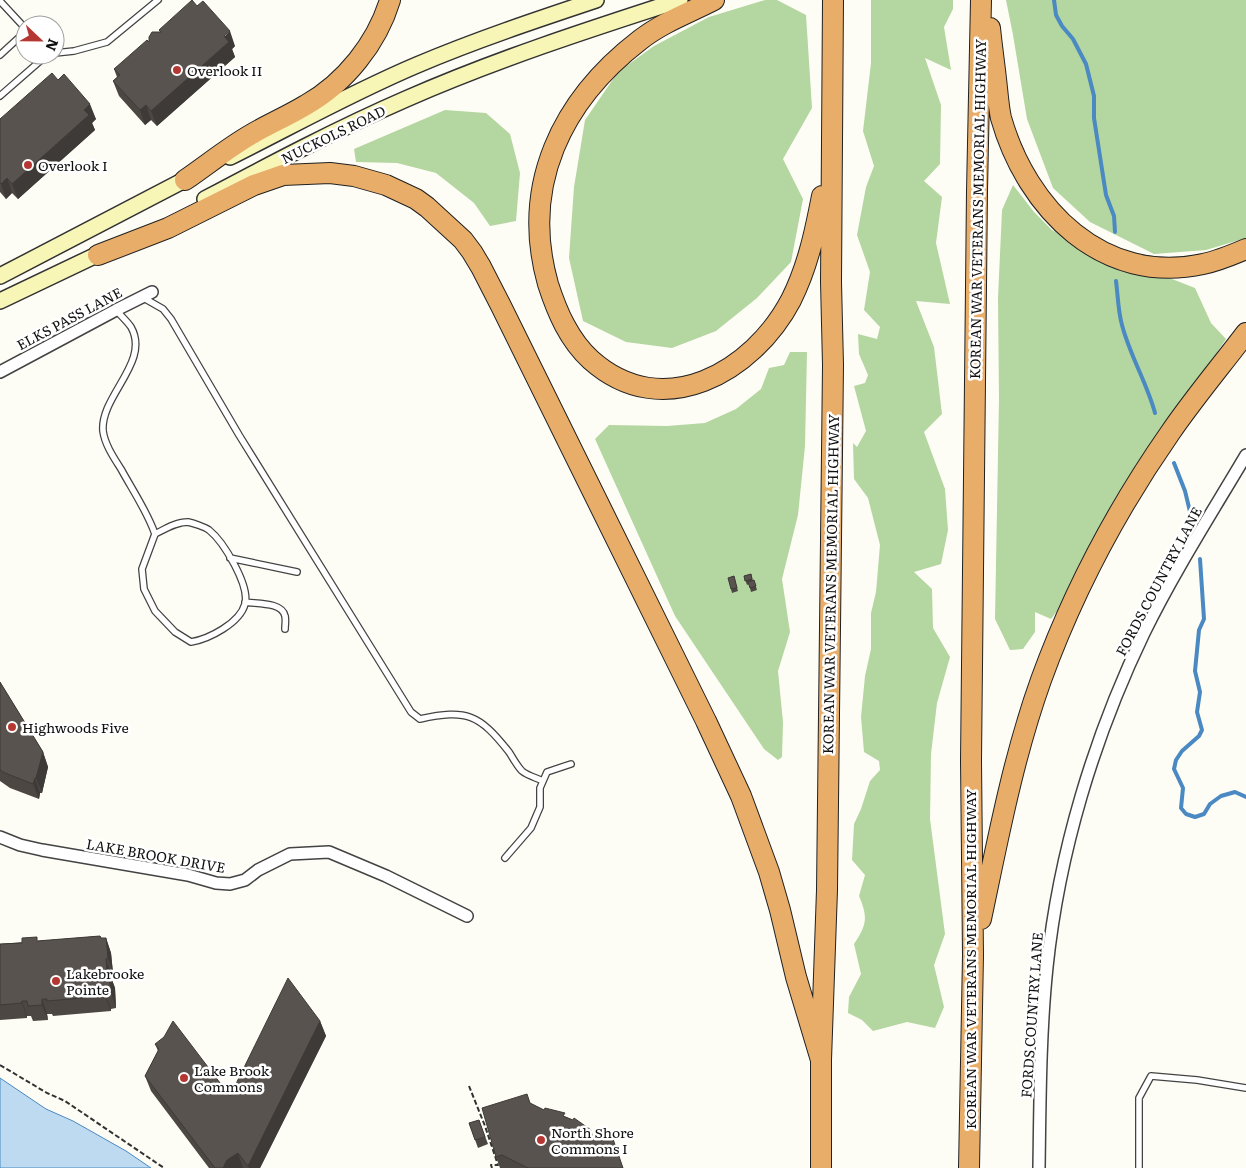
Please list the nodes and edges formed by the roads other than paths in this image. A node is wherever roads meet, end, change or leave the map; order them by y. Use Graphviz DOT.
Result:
graph roads {
  1 [pos="158,0"];
  2 [pos="390,0"];
  3 [pos="596,0"];
  4 [pos="680,0"];
  5 [pos="714,0"];
  6 [pos="833,0"];
  7 [pos="980,0"];
  8 [pos="988,0"];
  9 [pos="0,2"];
  10 [pos="15,18"];
  11 [pos="15,41"];
  12 [pos="65,52"];
  13 [pos="0,55"];
  14 [pos="832,62"];
  15 [pos="36,65"];
  16 [pos="0,96"];
  17 [pos="185,180"];
  18 [pos="1246,249"];
  19 [pos="98,254"];
  20 [pos="0,276"];
  21 [pos="147,294"];
  22 [pos="0,300"];
  23 [pos="116,310"];
  24 [pos="1246,333"];
  25 [pos="0,372"];
  26 [pos="1246,456"];
  27 [pos="155,534"];
  28 [pos="230,558"];
  29 [pos="297,572"];
  30 [pos="245,602"];
  31 [pos="285,629"];
  32 [pos="571,764"];
  33 [pos="543,781"];
  34 [pos="0,837"];
  35 [pos="505,858"];
  36 [pos="467,916"];
  37 [pos="973,955"];
  38 [pos="821,1060"];
  39 [pos="1246,1088"];
  40 [pos="821,1168"];
  41 [pos="969,1168"];
  42 [pos="1039,1168"];
  43 [pos="1139,1168"];
  1 -- 12 [label="lane"];
  2 -- 17 [label="highway"];
  3 -- 17 [label="main road, NUCKOLS ROAD"];
  4 -- 19 [label="main road, NUCKOLS ROAD"];
  5 -- 14 [label="highway"];
  6 -- 14 [label="highway, KOREAN WAR VETERANS MEMORIAL HIGHWAY"];
  7 -- 37 [label="highway, KOREAN WAR VETERANS MEMORIAL HIGHWAY"];
  8 -- 18 [label="highway"];
  9 -- 10 [label="lane"];
  11 -- 13 [label="lane"];
  14 -- 38 [label="highway, KOREAN WAR VETERANS MEMORIAL HIGHWAY"];
  15 -- 16 [label="lane"];
  17 -- 20 [label="main road, NUCKOLS ROAD"];
  19 -- 22 [label="main road, NUCKOLS ROAD"];
  19 -- 38 [label="highway"];
  21 -- 23 [label="street, ELKS PASS LANE"];
  21 -- 33 [label="lane"];
  23 -- 25 [label="street, ELKS PASS LANE"];
  23 -- 27 [label="lane"];
  24 -- 37 [label="highway"];
  26 -- 42 [label="street, FORDS COUNTRY LANE"];
  27 -- 28 [label="lane"];
  27 -- 30 [label="lane"];
  28 -- 29 [label="lane"];
  28 -- 30 [label="lane"];
  30 -- 31 [label="lane"];
  32 -- 33 [label="lane"];
  33 -- 35 [label="lane"];
  34 -- 36 [label="street, LAKE BROOK DRIVE"];
  37 -- 41 [label="highway, KOREAN WAR VETERANS MEMORIAL HIGHWAY"];
  38 -- 40 [label="highway, KOREAN WAR VETERANS MEMORIAL HIGHWAY"];
  39 -- 43 [label="lane"];
}
